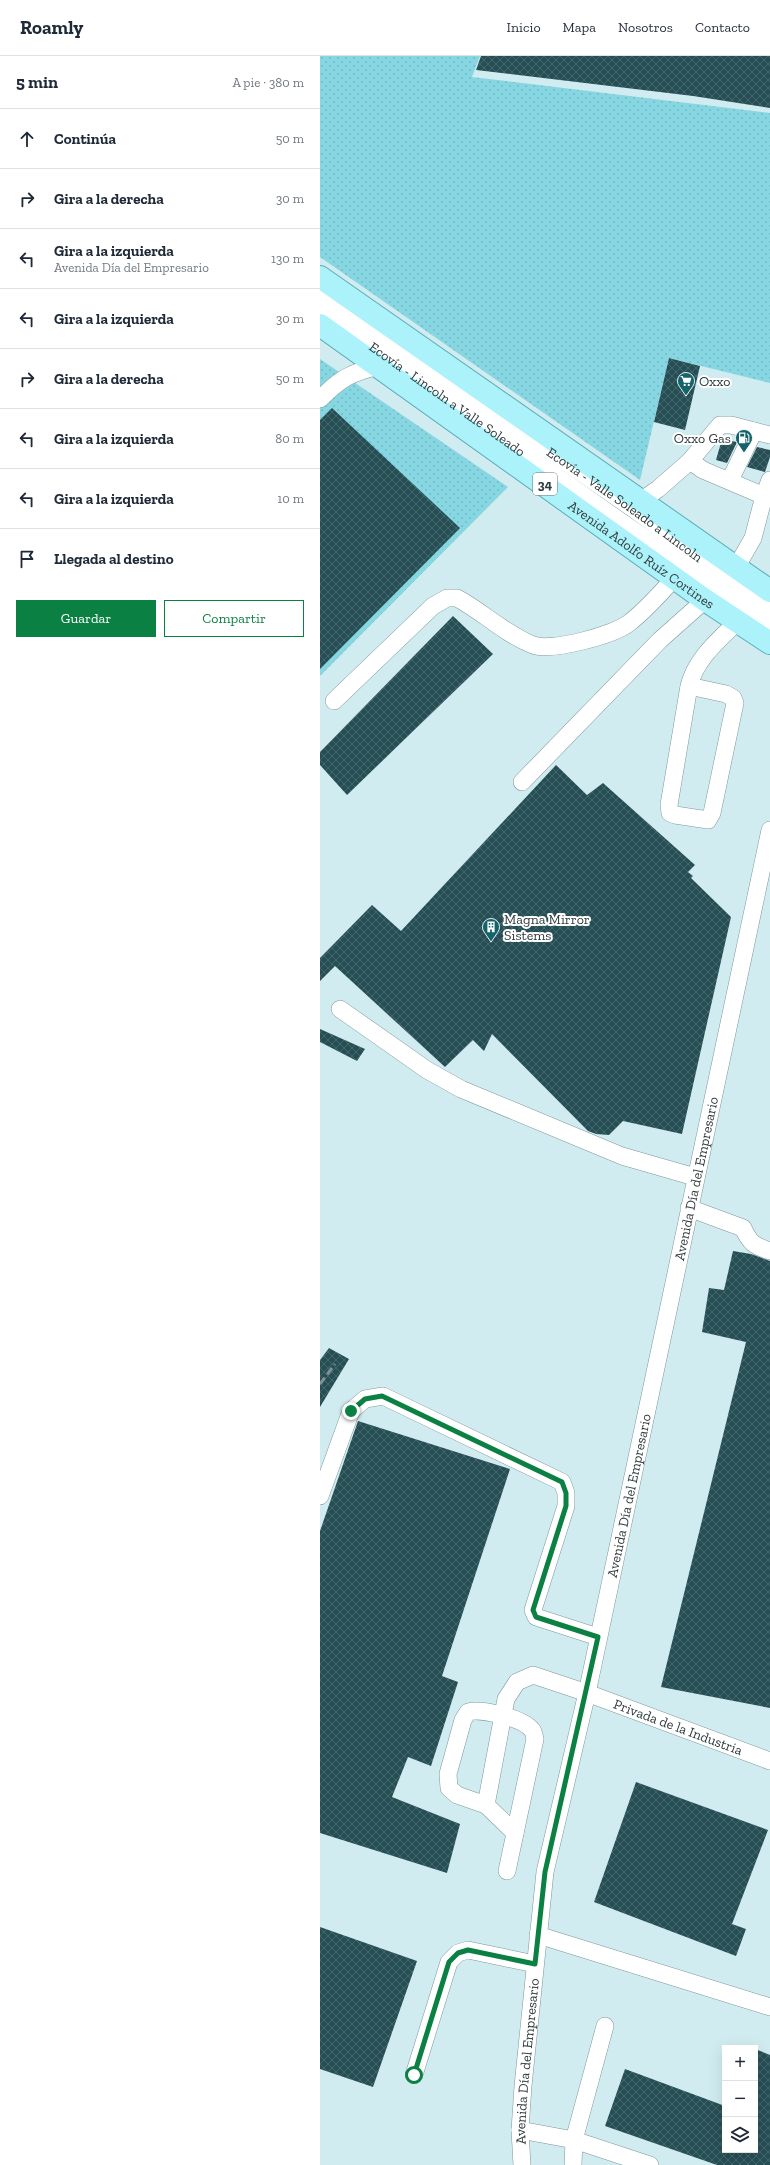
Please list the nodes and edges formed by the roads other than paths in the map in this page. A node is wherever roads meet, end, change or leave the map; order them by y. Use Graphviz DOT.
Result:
graph roads {
  1 [pos="320,277"];
  2 [pos="320,293"];
  3 [pos="320,309"];
  4 [pos="320,324"];
  5 [pos="379,366"];
  6 [pos="320,399"];
  7 [pos="762,433"];
  8 [pos="690,461"];
  9 [pos="730,480"];
  10 [pos="770,480"];
  11 [pos="764,496"];
  12 [pos="642,500"];
  13 [pos="737,566"];
  14 [pos="674,577"];
  15 [pos="770,591"];
  16 [pos="706,600"];
  17 [pos="770,609"];
  18 [pos="738,621"];
  19 [pos="770,627"];
  20 [pos="770,643"];
  21 [pos="689,686"];
  22 [pos="334,701"];
  23 [pos="522,782"];
  24 [pos="770,830"];
  25 [pos="340,1010"];
  26 [pos="695,1177"];
  27 [pos="689,1208"];
  28 [pos="770,1251"];
  29 [pos="320,1496"];
  30 [pos="598,1637"];
  31 [pos="586,1693"];
  32 [pos="502,1715"];
  33 [pos="770,1761"];
  34 [pos="486,1805"];
  35 [pos="515,1833"];
  36 [pos="507,1871"];
  37 [pos="538,1935"];
  38 [pos="535,1964"];
  39 [pos="770,2007"];
  40 [pos="605,2026"];
  41 [pos="414,2075"];
  42 [pos="520,2130"];
  43 [pos="574,2140"];
  44 [pos="522,2165"];
  45 [pos="573,2165"];
  46 [pos="650,2165"];
  1 -- 12 [label="main road"];
  2 -- 17 [label="street, Ecovía - Valle Soleado a Lincoln"];
  3 -- 19 [label="street, Ecovía - Lincoln a Valle Soleado"];
  4 -- 5 [label="main road, Avenida Adolfo Ruíz Cortines / 34"];
  5 -- 6 [label="street"];
  5 -- 14 [label="main road, Avenida Adolfo Ruíz Cortines / 34"];
  7 -- 8 [label="street"];
  7 -- 9 [label="street"];
  8 -- 9 [label="street"];
  8 -- 12 [label="street"];
  9 -- 11 [label="street"];
  10 -- 11 [label="street"];
  11 -- 13 [label="street"];
  12 -- 13 [label="main road"];
  13 -- 15 [label="main road"];
  14 -- 16 [label="main road, Avenida Adolfo Ruíz Cortines / 34"];
  14 -- 22 [label="street"];
  16 -- 18 [label="main road, Avenida Adolfo Ruíz Cortines / 34"];
  16 -- 23 [label="street"];
  18 -- 20 [label="main road, Avenida Adolfo Ruíz Cortines / 34"];
  18 -- 21 [label="street"];
  21 -- 21 [label="street"];
  24 -- 26 [label="street, Avenida Día del Empresario"];
  25 -- 26 [label="street"];
  26 -- 27 [label="street, Avenida Día del Empresario"];
  27 -- 28 [label="street"];
  27 -- 30 [label="street, Avenida Día del Empresario"];
  29 -- 30 [label="street"];
  30 -- 31 [label="street, Avenida Día del Empresario"];
  31 -- 32 [label="street, Privada de la Industria"];
  31 -- 33 [label="street, Privada de la Industria"];
  31 -- 37 [label="street, Avenida Día del Empresario"];
  32 -- 34 [label="street, Privada de la Industria"];
  32 -- 34 [label="street"];
  32 -- 35 [label="street"];
  34 -- 35 [label="street"];
  35 -- 36 [label="street"];
  37 -- 38 [label="street, Avenida Día del Empresario"];
  37 -- 39 [label="street"];
  38 -- 41 [label="street"];
  38 -- 42 [label="street, Avenida Día del Empresario"];
  40 -- 43 [label="street"];
  42 -- 43 [label="street"];
  42 -- 44 [label="street, Avenida Día del Empresario"];
  43 -- 45 [label="street"];
  43 -- 46 [label="street"];
}
